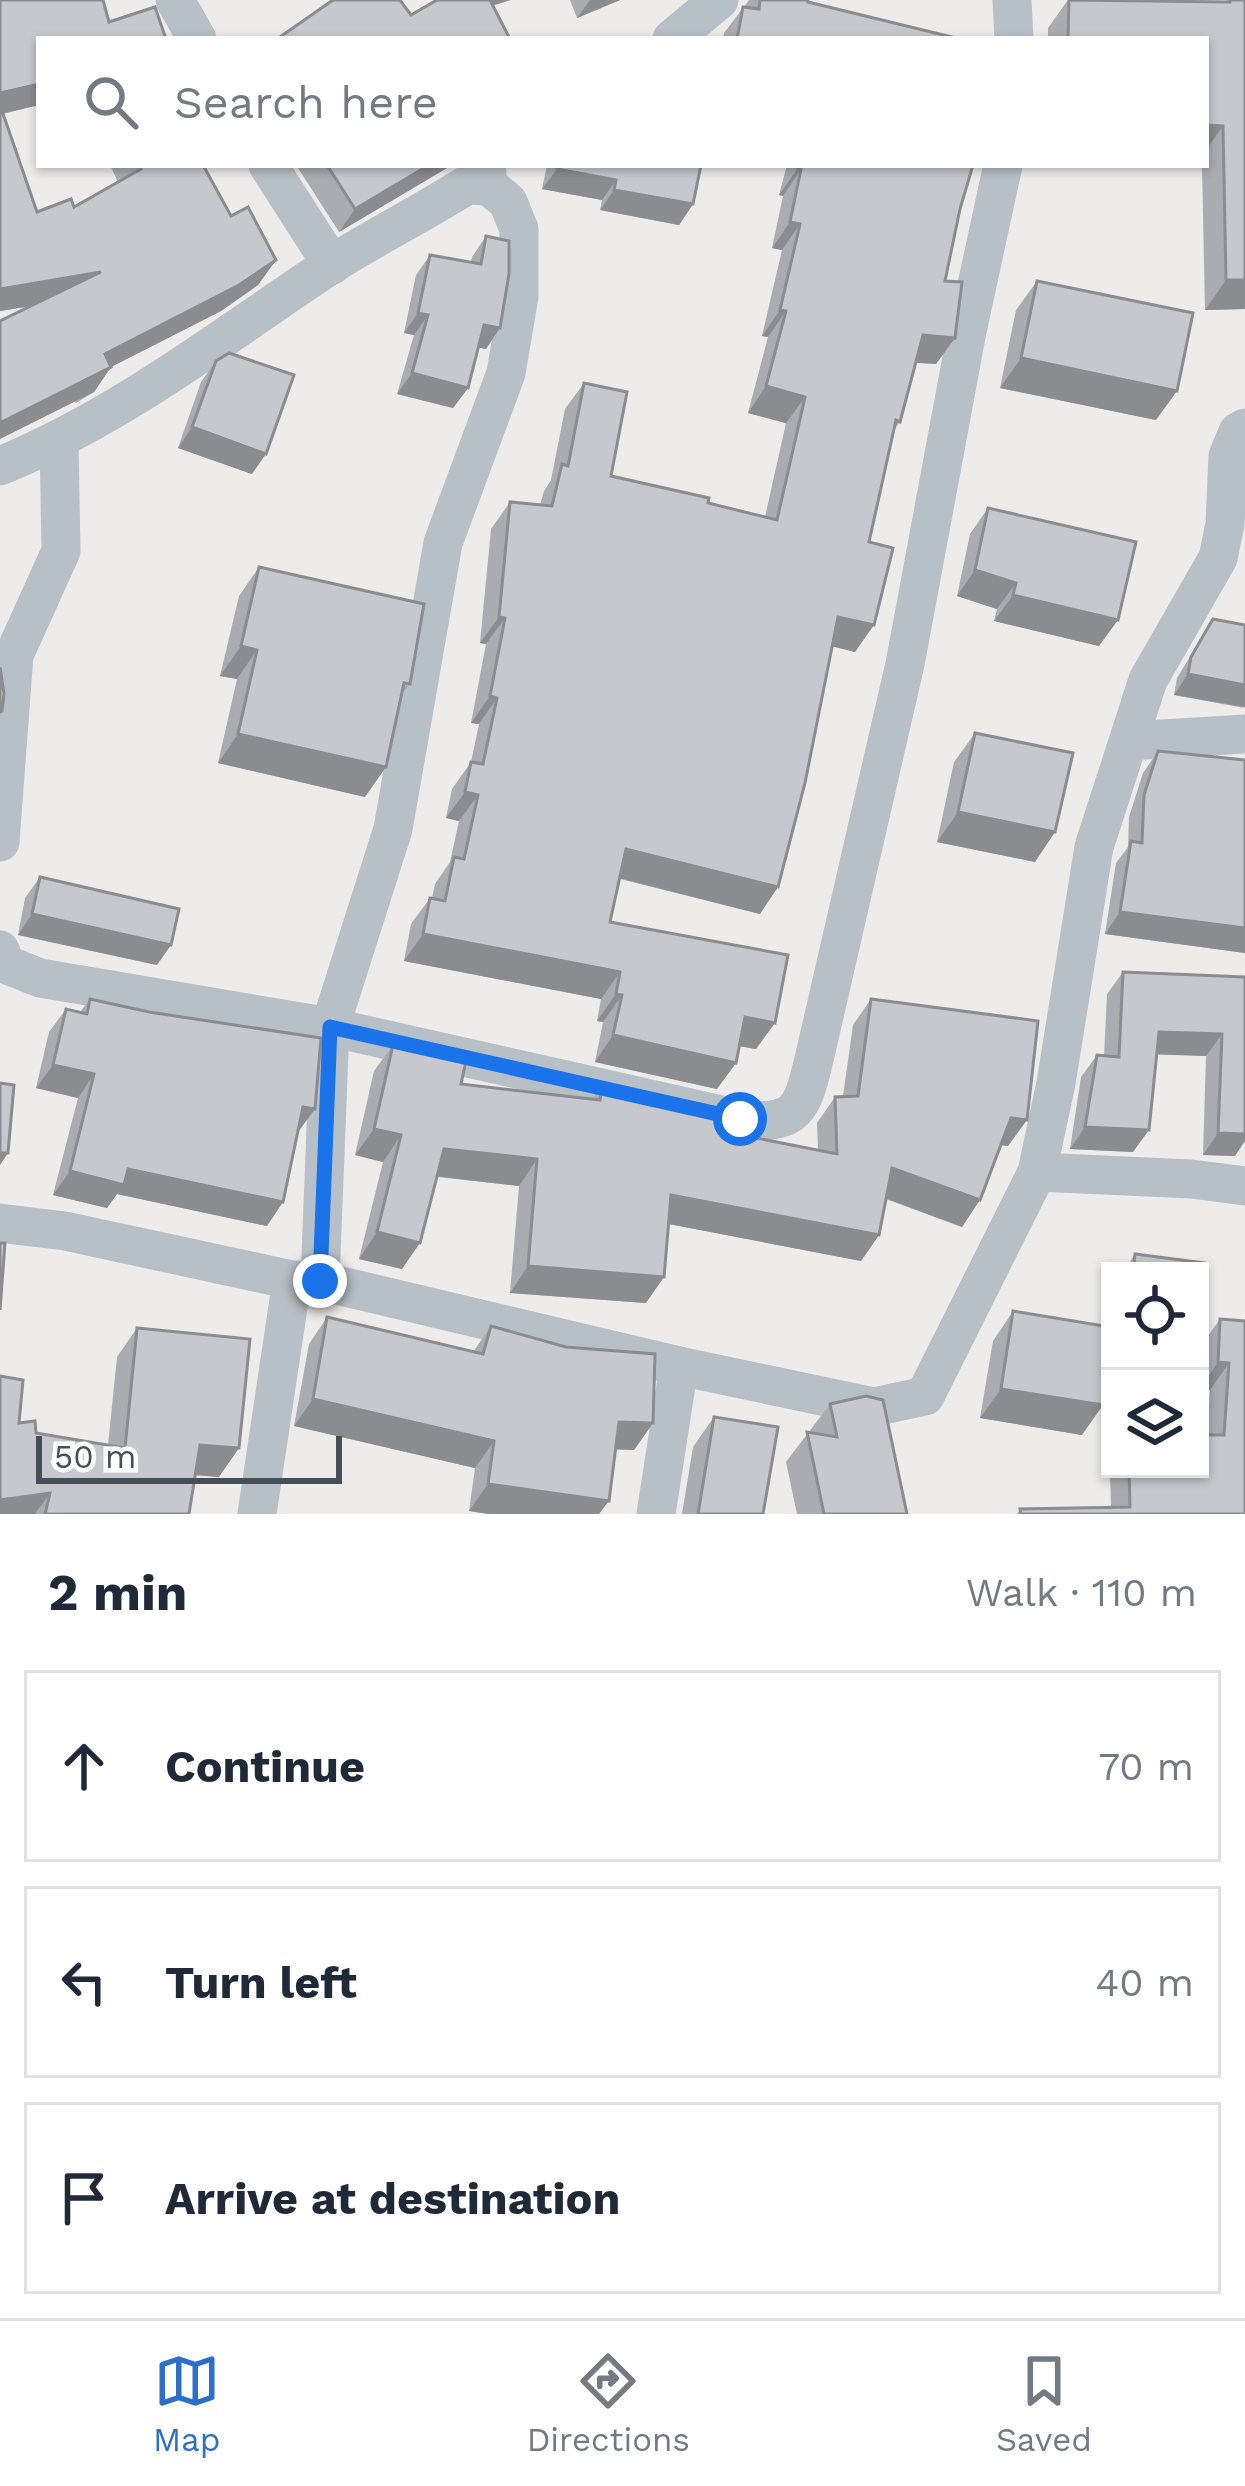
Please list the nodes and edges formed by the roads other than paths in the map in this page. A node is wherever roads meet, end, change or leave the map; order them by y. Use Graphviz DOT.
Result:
graph roads {
  1 [pos="175,0"];
  2 [pos="719,0"];
  3 [pos="1012,0"];
  4 [pos="195,36"];
  5 [pos="676,36"];
  6 [pos="1014,36"];
  7 [pos="270,168"];
  8 [pos="1002,168"];
  9 [pos="483,175"];
  10 [pos="332,265"];
  11 [pos="1245,428"];
  12 [pos="59,442"];
  13 [pos="0,466"];
  14 [pos="0,602"];
  15 [pos="14,655"];
  16 [pos="1245,734"];
  17 [pos="1130,741"];
  18 [pos="0,842"];
  19 [pos="0,950"];
  20 [pos="330,1027"];
  21 [pos="1037,1172"];
  22 [pos="1245,1186"];
  23 [pos="0,1223"];
  24 [pos="306,1281"];
  25 [pos="679,1366"];
  26 [pos="257,1514"];
  27 [pos="656,1514"];
  1 -- 4 [label="street"];
  2 -- 5 [label="street"];
  3 -- 6 [label="street"];
  7 -- 10 [label="street"];
  8 -- 20 [label="street"];
  9 -- 10 [label="street"];
  9 -- 20 [label="street"];
  10 -- 12 [label="street"];
  11 -- 17 [label="street"];
  12 -- 13 [label="street"];
  12 -- 15 [label="street"];
  14 -- 15 [label="street"];
  15 -- 18 [label="street"];
  16 -- 17 [label="street"];
  17 -- 21 [label="street"];
  19 -- 20 [label="street"];
  20 -- 24 [label="street"];
  21 -- 22 [label="street"];
  21 -- 25 [label="street"];
  23 -- 24 [label="street"];
  24 -- 25 [label="street"];
  24 -- 26 [label="street"];
  25 -- 27 [label="street"];
}
